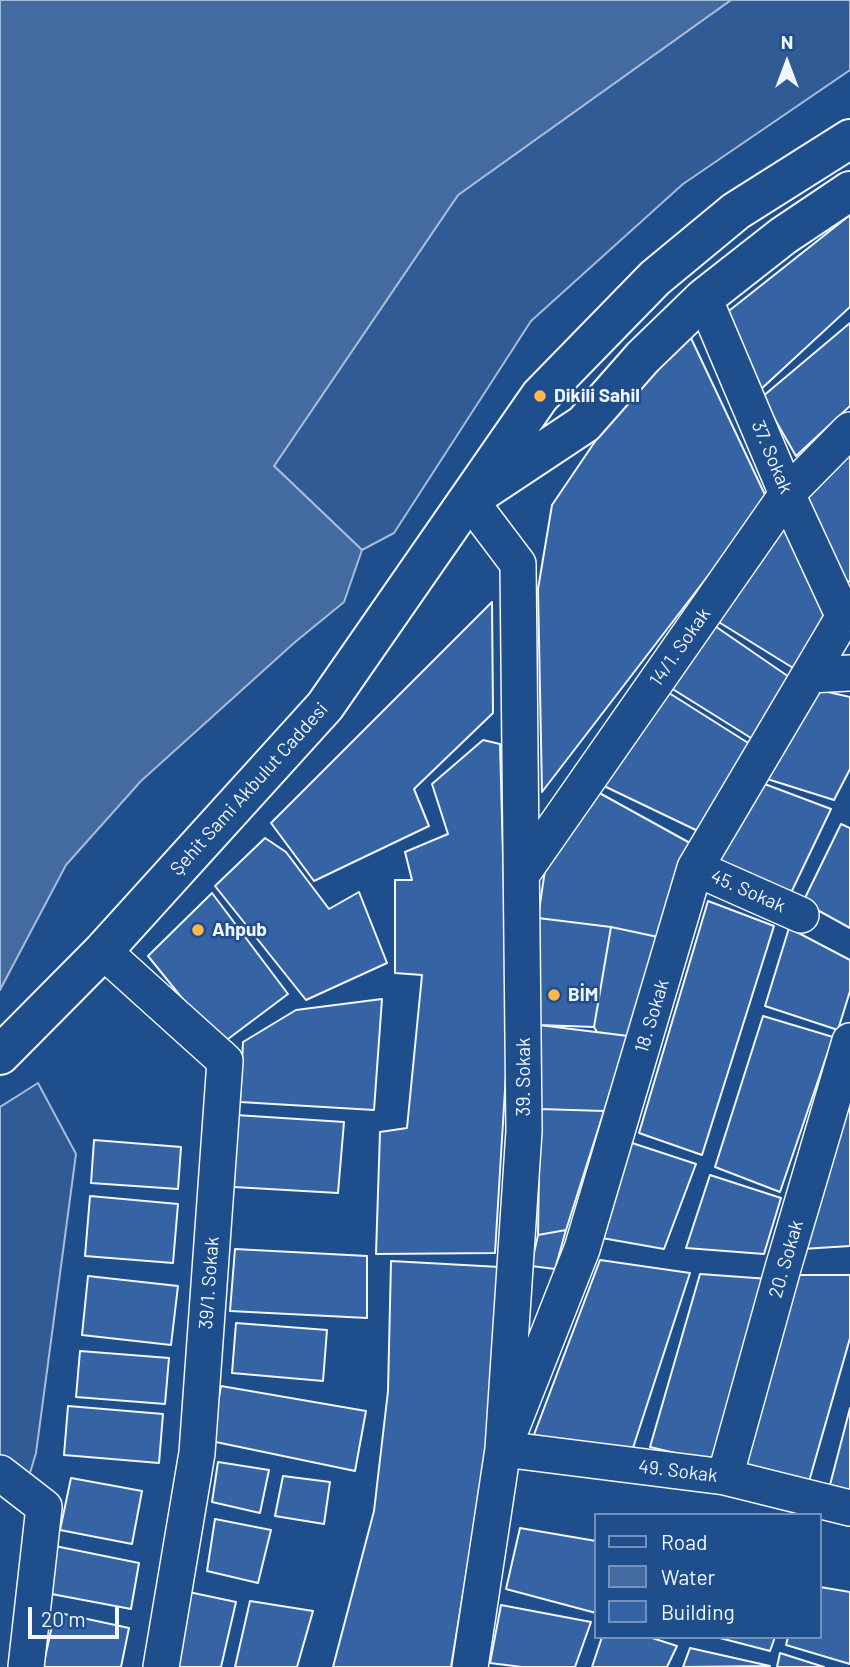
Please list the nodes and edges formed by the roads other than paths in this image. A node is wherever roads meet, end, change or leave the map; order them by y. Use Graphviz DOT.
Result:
graph roads {
  1 [pos="850,139"];
  2 [pos="850,191"];
  3 [pos="704,298"];
  4 [pos="850,430"];
  5 [pos="787,494"];
  6 [pos="470,499"];
  7 [pos="847,610"];
  8 [pos="850,673"];
  9 [pos="809,675"];
  10 [pos="695,868"];
  11 [pos="522,874"];
  12 [pos="801,915"];
  13 [pos="103,951"];
  14 [pos="850,1041"];
  15 [pos="0,1055"];
  16 [pos="503,1449"];
  17 [pos="0,1473"];
  18 [pos="725,1477"];
  19 [pos="850,1508"];
  20 [pos="26,1667"];
  21 [pos="161,1667"];
  22 [pos="470,1667"];
  1 -- 6 [label="main road, Şehit Sami Akbulut Caddesi"];
  2 -- 3 [label="main road, Şehit Sami Akbulut Caddesi"];
  3 -- 5 [label="street, 37. Sokak"];
  3 -- 6 [label="main road, Şehit Sami Akbulut Caddesi"];
  4 -- 5 [label="street, 14/1. Sokak"];
  5 -- 7 [label="street, 37. Sokak"];
  5 -- 11 [label="street, 14/1. Sokak"];
  6 -- 11 [label="street, 39. Sokak"];
  6 -- 13 [label="main road, Şehit Sami Akbulut Caddesi"];
  7 -- 9 [label="street, 18. Sokak"];
  8 -- 9 [label="street"];
  9 -- 10 [label="street, 18. Sokak"];
  10 -- 12 [label="street, 45. Sokak"];
  10 -- 16 [label="street, 18. Sokak"];
  11 -- 16 [label="street, 39. Sokak"];
  13 -- 15 [label="main road, Şehit Sami Akbulut Caddesi"];
  13 -- 21 [label="street, 39/1. Sokak"];
  14 -- 18 [label="street, 20. Sokak"];
  16 -- 18 [label="street, 49. Sokak"];
  16 -- 22 [label="street, 39. Sokak"];
  17 -- 20 [label="street"];
  18 -- 19 [label="street, 49. Sokak"];
}
